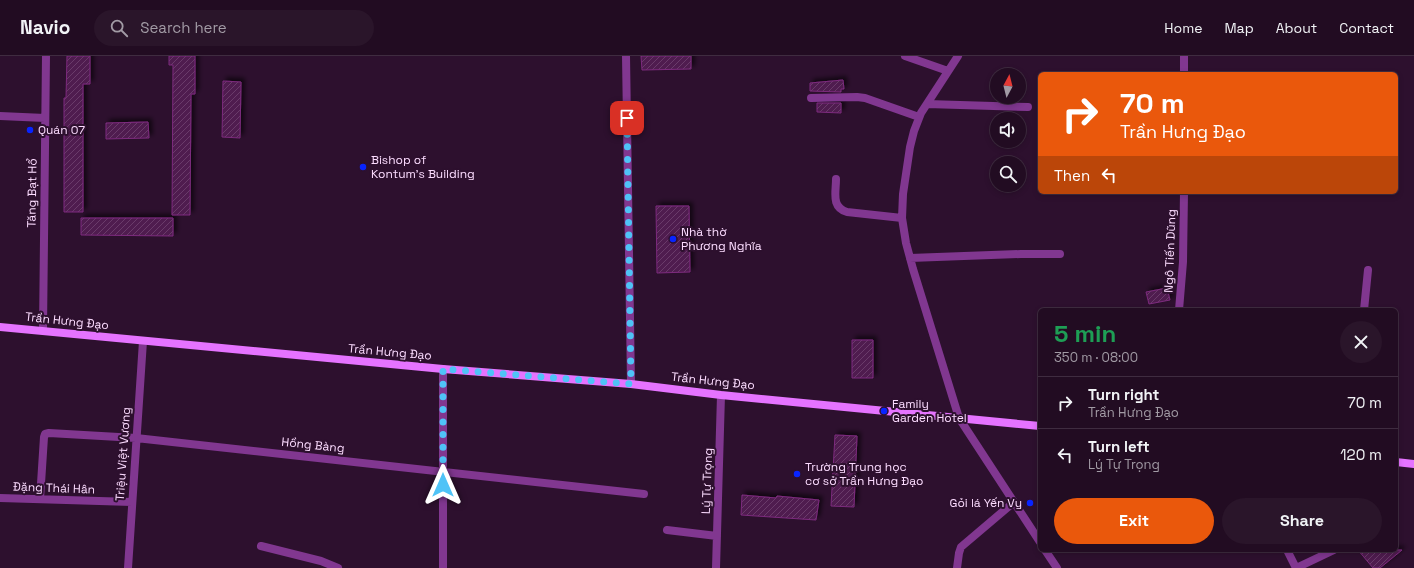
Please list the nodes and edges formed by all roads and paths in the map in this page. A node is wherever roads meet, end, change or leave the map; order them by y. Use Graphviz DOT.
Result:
graph roads {
  1 [pos="46,56"];
  2 [pos="626,56"];
  3 [pos="905,56"];
  4 [pos="958,56"];
  5 [pos="1184,56"];
  6 [pos="948,71"];
  7 [pos="1184,72"];
  8 [pos="811,98"];
  9 [pos="927,104"];
  10 [pos="1028,107"];
  11 [pos="0,116"];
  12 [pos="919,117"];
  13 [pos="45,118"];
  14 [pos="836,179"];
  15 [pos="1184,194"];
  16 [pos="902,218"];
  17 [pos="1060,254"];
  18 [pos="910,258"];
  19 [pos="1368,270"];
  20 [pos="1179,308"];
  21 [pos="1364,308"];
  22 [pos="0,327"];
  23 [pos="43,330"];
  24 [pos="143,341"];
  25 [pos="443,369"];
  26 [pos="631,384"];
  27 [pos="721,395"];
  28 [pos="959,418"];
  29 [pos="1038,426"];
  30 [pos="136,438"];
  31 [pos="1398,462"];
  32 [pos="1414,464"];
  33 [pos="443,471"];
  34 [pos="644,494"];
  35 [pos="0,498"];
  36 [pos="40,499"];
  37 [pos="132,502"];
  38 [pos="1014,502"];
  39 [pos="667,530"];
  40 [pos="717,536"];
  41 [pos="1038,539"];
  42 [pos="261,546"];
  43 [pos="1046,552"];
  44 [pos="1288,552"];
  45 [pos="1330,552"];
  46 [pos="128,568"];
  47 [pos="338,568"];
  48 [pos="443,568"];
  49 [pos="716,568"];
  50 [pos="957,568"];
  51 [pos="1057,568"];
  52 [pos="1296,568"];
  1 -- 13 [label="street, Tăng Bạt Hổ"];
  2 -- 26 [label="street"];
  3 -- 6 [label="street"];
  4 -- 6 [label="street"];
  5 -- 7 [label="street"];
  6 -- 9 [label="street"];
  8 -- 12 [label="street"];
  9 -- 10 [label="street"];
  9 -- 12 [label="street"];
  11 -- 13 [label="street"];
  12 -- 16 [label="street"];
  13 -- 23 [label="street, Tăng Bạt Hổ"];
  14 -- 16 [label="street"];
  15 -- 20 [label="street, Ngô Tiến Dũng"];
  16 -- 18 [label="street"];
  17 -- 18 [label="street"];
  18 -- 28 [label="street"];
  19 -- 21 [label="street"];
  22 -- 23 [label="street, Trần Hưng Đạo"];
  23 -- 24 [label="street, Trần Hưng Đạo"];
  24 -- 25 [label="street, Trần Hưng Đạo"];
  24 -- 30 [label="street, Triệu Việt Vương"];
  25 -- 26 [label="street, Trần Hưng Đạo"];
  25 -- 33 [label="street"];
  26 -- 27 [label="street, Trần Hưng Đạo"];
  27 -- 28 [label="street, Trần Hưng Đạo"];
  27 -- 40 [label="street, Lý Tự Trọng"];
  28 -- 29 [label="street, Trần Hưng Đạo"];
  28 -- 38 [label="street"];
  30 -- 33 [label="street, Hồng Bàng"];
  30 -- 36 [label="street, Hồng Bàng"];
  30 -- 37 [label="street, Triệu Việt Vương"];
  31 -- 32 [label="street"];
  33 -- 34 [label="street, Hồng Bàng"];
  33 -- 48 [label="street"];
  35 -- 36 [label="street, Đặng Thái Hân"];
  36 -- 37 [label="street, Đặng Thái Hân"];
  37 -- 46 [label="street, Triệu Việt Vương"];
  38 -- 41 [label="street"];
  38 -- 50 [label="street"];
  39 -- 40 [label="street"];
  40 -- 49 [label="street, Lý Tự Trọng"];
  42 -- 47 [label="street"];
  43 -- 51 [label="street"];
  44 -- 52 [label="street"];
  45 -- 52 [label="street"];
}
